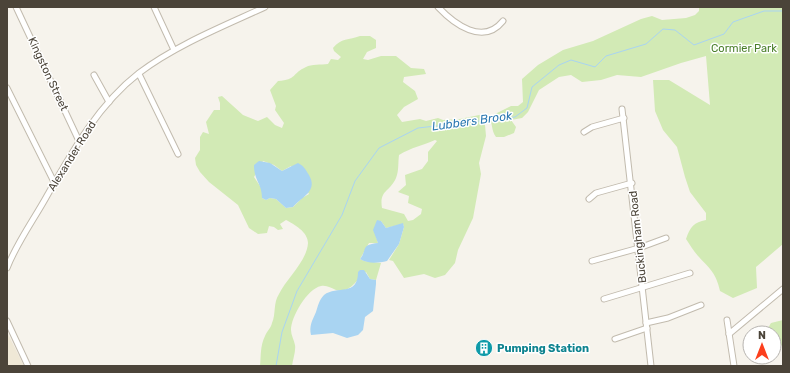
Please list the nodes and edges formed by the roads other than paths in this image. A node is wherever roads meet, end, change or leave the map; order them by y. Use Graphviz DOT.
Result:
graph roads {
  1 [pos="16,7"];
  2 [pos="154,7"];
  3 [pos="265,7"];
  4 [pos="438,7"];
  5 [pos="503,21"];
  6 [pos="174,50"];
  7 [pos="138,74"];
  8 [pos="94,75"];
  9 [pos="7,88"];
  10 [pos="109,102"];
  11 [pos="622,109"];
  12 [pos="624,118"];
  13 [pos="584,132"];
  14 [pos="79,141"];
  15 [pos="178,154"];
  16 [pos="54,182"];
  17 [pos="632,183"];
  18 [pos="590,199"];
  19 [pos="666,238"];
  20 [pos="639,248"];
  21 [pos="592,261"];
  22 [pos="7,268"];
  23 [pos="690,274"];
  24 [pos="643,287"];
  25 [pos="783,289"];
  26 [pos="604,299"];
  27 [pos="701,305"];
  28 [pos="727,320"];
  29 [pos="7,321"];
  30 [pos="647,326"];
  31 [pos="729,334"];
  32 [pos="615,339"];
  33 [pos="28,366"];
  34 [pos="651,366"];
  35 [pos="734,366"];
  1 -- 14 [label="street, Kingston Street"];
  2 -- 6 [label="street"];
  3 -- 6 [label="street, Alexander Road"];
  4 -- 5 [label="street"];
  6 -- 7 [label="street, Alexander Road"];
  7 -- 10 [label="street, Alexander Road"];
  7 -- 15 [label="street"];
  8 -- 10 [label="street"];
  9 -- 16 [label="street"];
  10 -- 14 [label="street, Alexander Road"];
  11 -- 12 [label="street, Buckingham Road"];
  12 -- 13 [label="street"];
  12 -- 17 [label="street, Buckingham Road"];
  14 -- 16 [label="street, Alexander Road"];
  16 -- 22 [label="street, Alexander Road"];
  17 -- 18 [label="street"];
  17 -- 20 [label="street, Buckingham Road"];
  19 -- 20 [label="street"];
  20 -- 21 [label="street"];
  20 -- 24 [label="street, Buckingham Road"];
  23 -- 24 [label="street"];
  24 -- 26 [label="street"];
  24 -- 30 [label="street, Buckingham Road"];
  25 -- 31 [label="street"];
  27 -- 30 [label="street"];
  28 -- 31 [label="street"];
  29 -- 33 [label="street"];
  30 -- 32 [label="street"];
  30 -- 34 [label="street, Buckingham Road"];
  31 -- 35 [label="street"];
}
